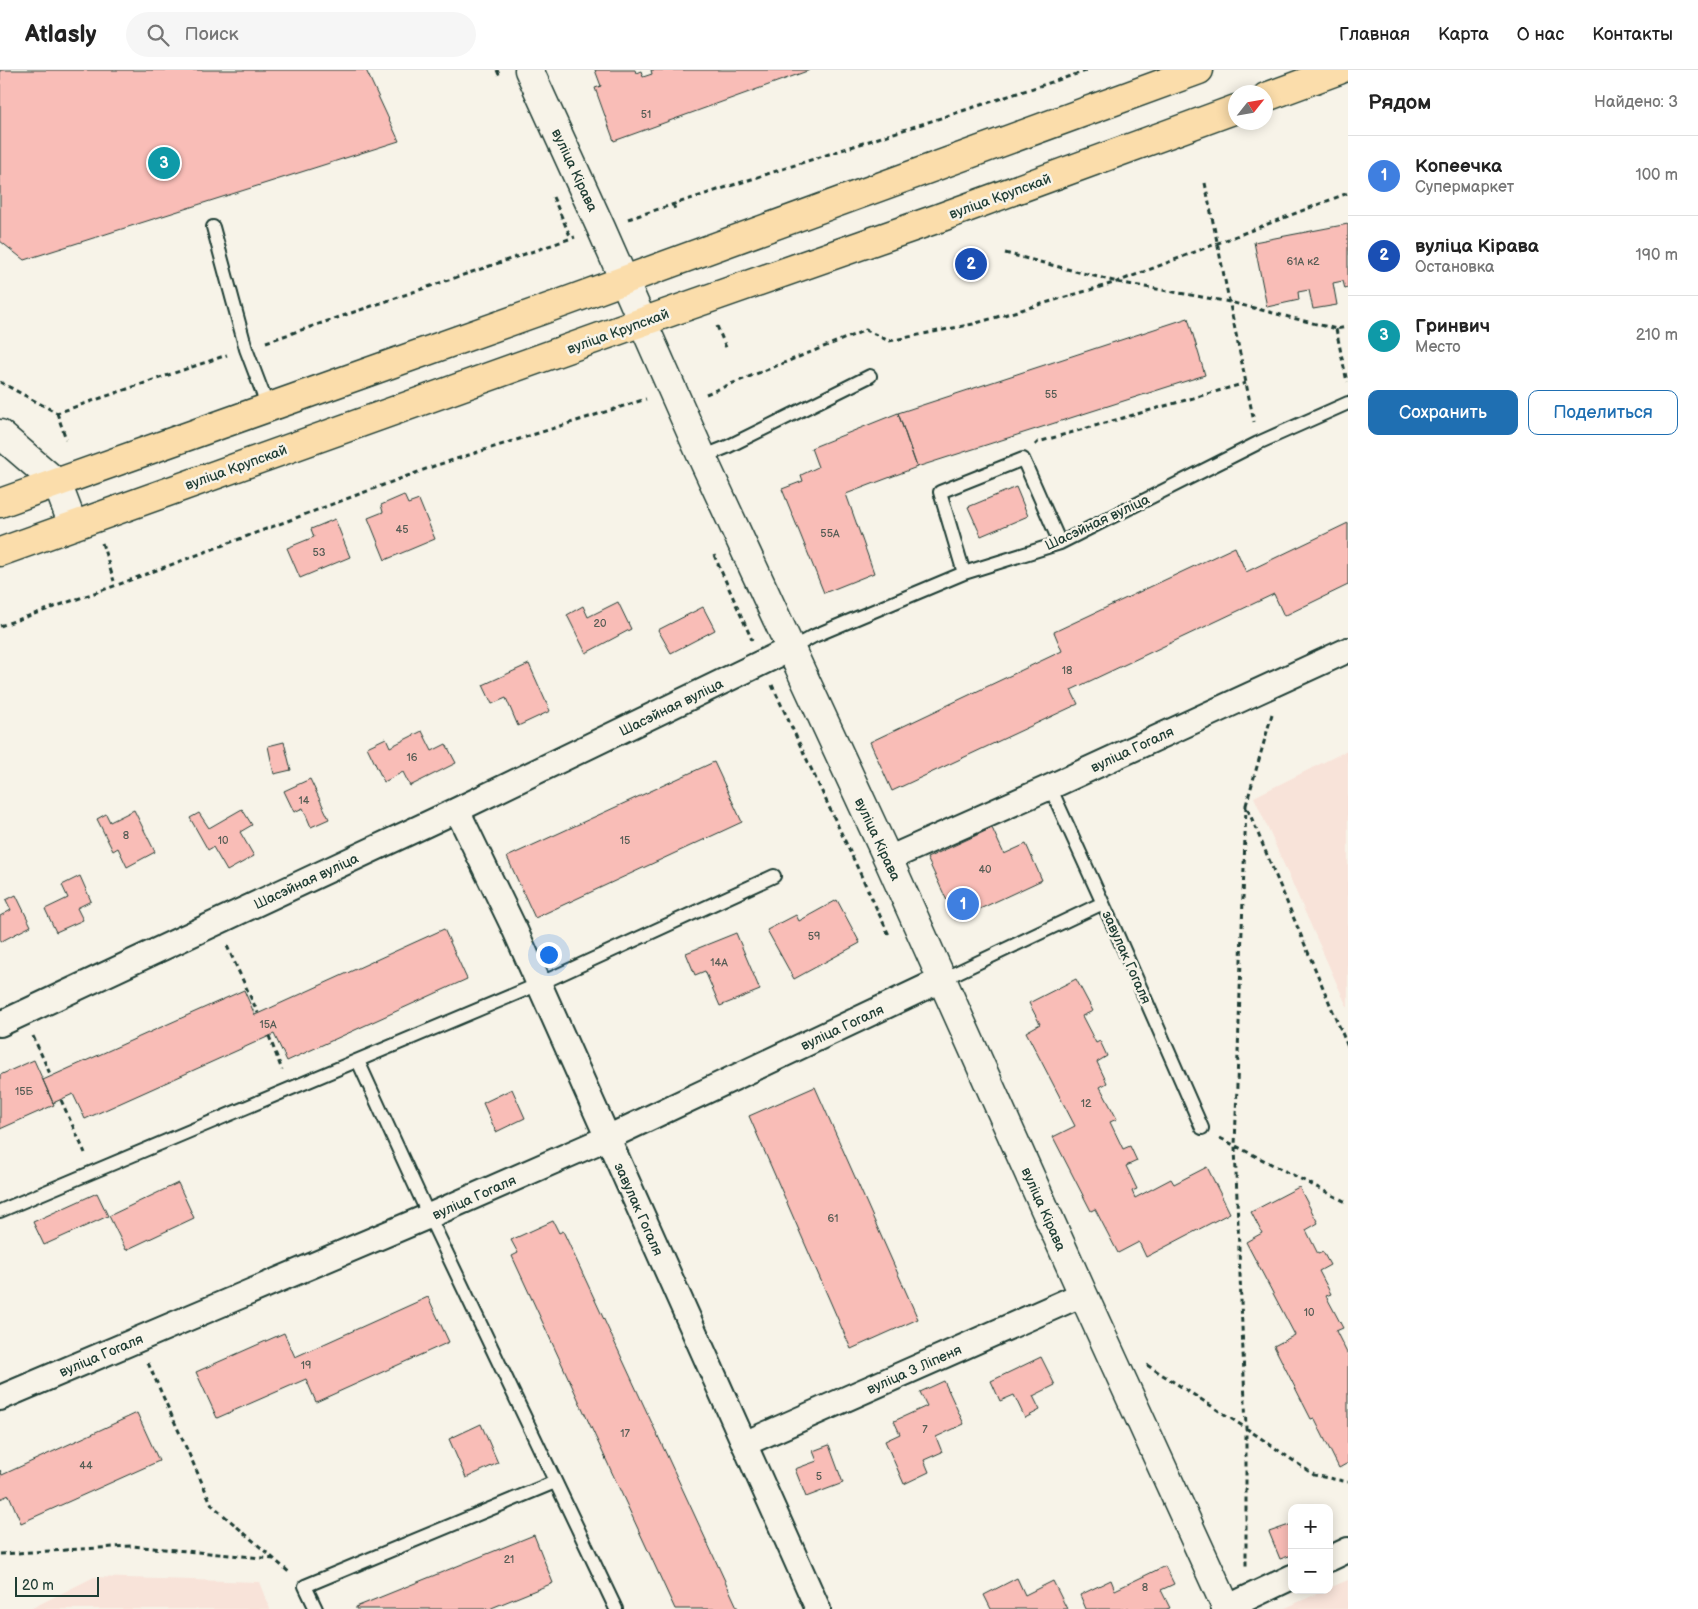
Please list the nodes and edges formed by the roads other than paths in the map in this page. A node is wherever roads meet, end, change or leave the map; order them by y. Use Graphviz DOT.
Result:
graph roads {
  1 [pos="529,70"];
  2 [pos="1199,70"];
  3 [pos="1340,70"];
  4 [pos="1273,94"];
  5 [pos="1228,112"];
  6 [pos="213,226"];
  7 [pos="624,280"];
  8 [pos="642,322"];
  9 [pos="870,376"];
  10 [pos="1348,403"];
  11 [pos="268,407"];
  12 [pos="0,434"];
  13 [pos="702,457"];
  14 [pos="57,483"];
  15 [pos="0,503"];
  16 [pos="73,524"];
  17 [pos="1060,543"];
  18 [pos="0,552"];
  19 [pos="964,573"];
  20 [pos="790,649"];
  21 [pos="1348,650"];
  22 [pos="1050,786"];
  23 [pos="457,810"];
  24 [pos="888,859"];
  25 [pos="774,876"];
  26 [pos="1103,903"];
  27 [pos="941,980"];
  28 [pos="539,984"];
  29 [pos="0,1024"];
  30 [pos="358,1061"];
  31 [pos="1202,1128"];
  32 [pos="607,1138"];
  33 [pos="0,1211"];
  34 [pos="429,1216"];
  35 [pos="1083,1294"];
  36 [pos="0,1398"];
  37 [pos="744,1444"];
  38 [pos="554,1482"];
  39 [pos="1348,1550"];
  40 [pos="1333,1557"];
  41 [pos="1288,1579"];
  42 [pos="1231,1606"];
  43 [pos="316,1609"];
  44 [pos="616,1609"];
  45 [pos="818,1609"];
  1 -- 7 [label="street, вуліца Кірава"];
  2 -- 7 [label="main road"];
  3 -- 4 [label="main road"];
  5 -- 8 [label="main road, вуліца Крупскай"];
  6 -- 11 [label="lane"];
  7 -- 8 [label="street, вуліца Кірава"];
  7 -- 11 [label="main road"];
  8 -- 13 [label="street, вуліца Кірава"];
  8 -- 16 [label="main road, вуліца Крупскай"];
  9 -- 13 [label="lane"];
  10 -- 17 [label="lane, Шасэйная вуліца"];
  11 -- 14 [label="main road"];
  12 -- 14 [label="street"];
  13 -- 20 [label="street, вуліца Кірава"];
  14 -- 15 [label="main road"];
  14 -- 16 [label="street"];
  16 -- 18 [label="main road, вуліца Крупскай"];
  17 -- 19 [label="lane, Шасэйная вуліца"];
  17 -- 19 [label="lane"];
  19 -- 20 [label="lane, Шасэйная вуліца"];
  20 -- 23 [label="street, Шасэйная вуліца"];
  20 -- 24 [label="street, вуліца Кірава"];
  21 -- 22 [label="street, вуліца Гогаля"];
  22 -- 24 [label="street, вуліца Гогаля"];
  22 -- 26 [label="lane, завулак Гогаля"];
  23 -- 28 [label="street, завулак Гогаля"];
  23 -- 29 [label="street, Шасэйная вуліца"];
  24 -- 27 [label="street, вуліца Кірава"];
  25 -- 28 [label="lane"];
  26 -- 27 [label="lane"];
  26 -- 31 [label="lane, завулак Гогаля"];
  27 -- 32 [label="street, вуліца Гогаля"];
  27 -- 35 [label="street, вуліца Кірава"];
  28 -- 30 [label="lane"];
  28 -- 32 [label="street, завулак Гогаля"];
  30 -- 33 [label="lane"];
  30 -- 34 [label="lane"];
  32 -- 34 [label="street, вуліца Гогаля"];
  32 -- 37 [label="street, завулак Гогаля"];
  34 -- 36 [label="street, вуліца Гогаля"];
  34 -- 38 [label="lane"];
  35 -- 37 [label="street, вуліца 3 Ліпеня"];
  35 -- 42 [label="street, вуліца Кірава"];
  37 -- 45 [label="street, завулак Гогаля"];
  38 -- 43 [label="lane"];
  38 -- 44 [label="lane"];
  39 -- 40 [label="street"];
  41 -- 42 [label="street"];
}
